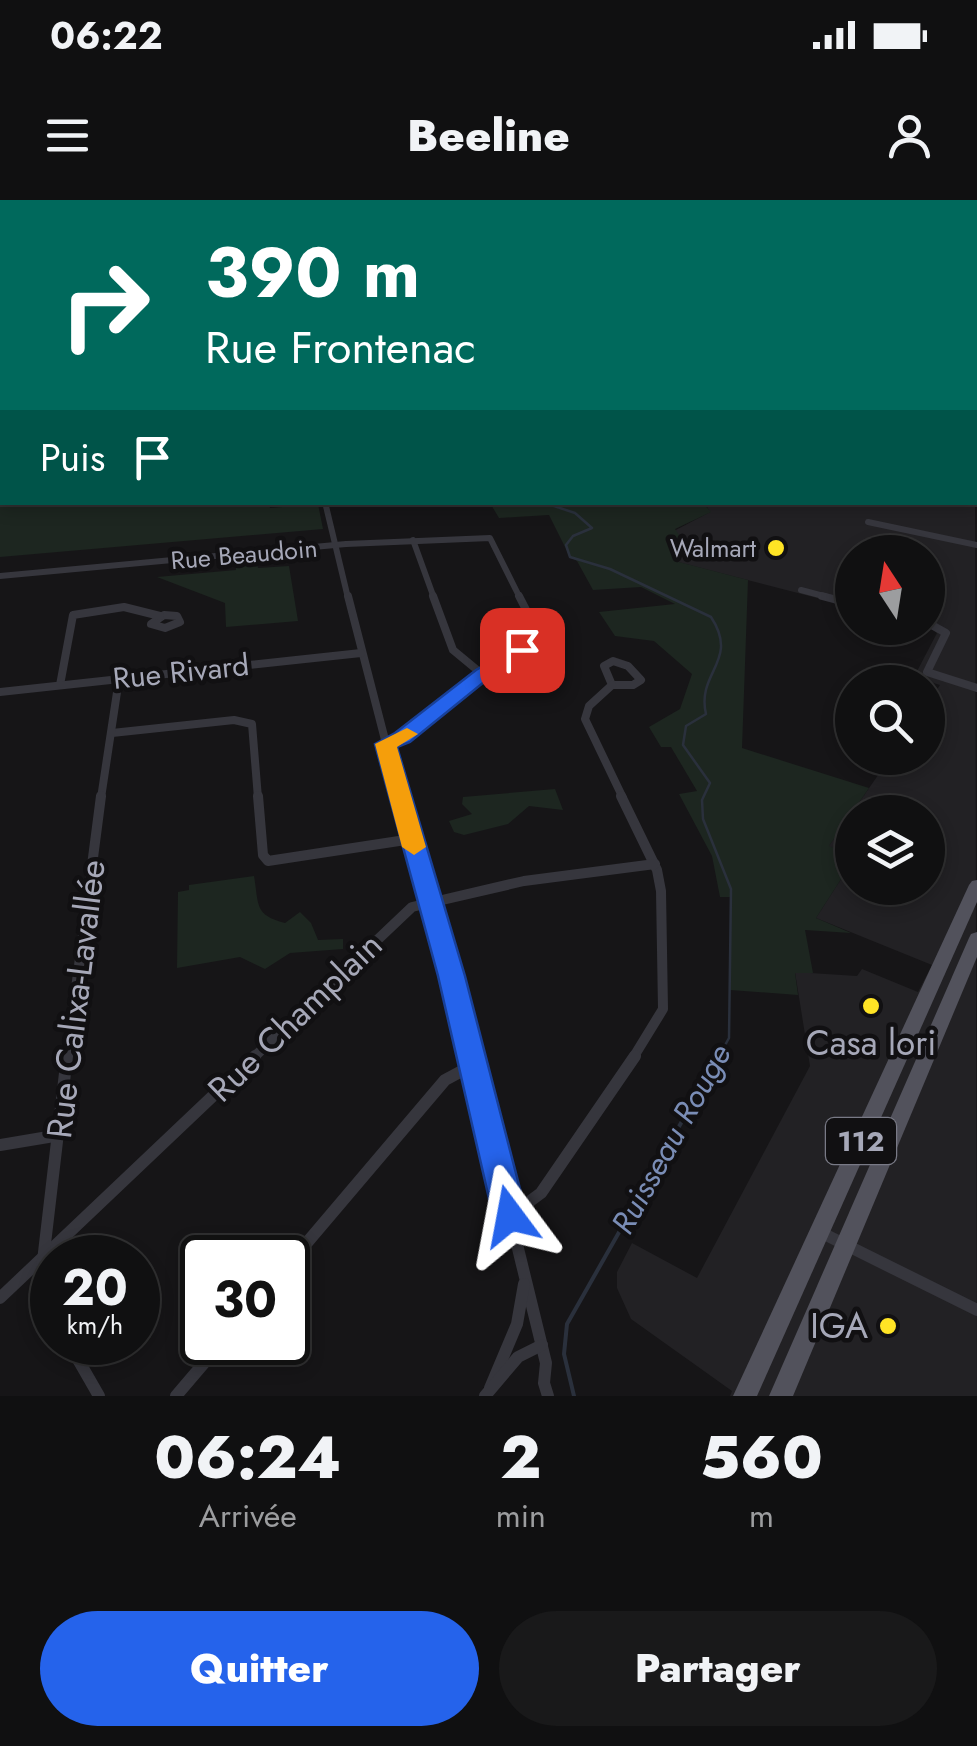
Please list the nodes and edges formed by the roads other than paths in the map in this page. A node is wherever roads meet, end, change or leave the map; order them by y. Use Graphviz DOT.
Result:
graph roads {
  1 [pos="326,505"];
  2 [pos="868,522"];
  3 [pos="413,540"];
  4 [pos="977,545"];
  5 [pos="335,546"];
  6 [pos="0,576"];
  7 [pos="801,590"];
  8 [pos="835,599"];
  9 [pos="160,616"];
  10 [pos="940,645"];
  11 [pos="361,653"];
  12 [pos="482,674"];
  13 [pos="120,679"];
  14 [pos="60,685"];
  15 [pos="612,685"];
  16 [pos="977,688"];
  17 [pos="0,692"];
  18 [pos="112,733"];
  19 [pos="386,744"];
  20 [pos="412,838"];
  21 [pos="655,864"];
  22 [pos="977,884"];
  23 [pos="430,900"];
  24 [pos="977,938"];
  25 [pos="474,1065"];
  26 [pos="60,1135"];
  27 [pos="0,1144"];
  28 [pos="510,1216"];
  29 [pos="819,1232"];
  30 [pos="47,1235"];
  31 [pos="64,1235"];
  32 [pos="310,1239"];
  33 [pos="845,1245"];
  34 [pos="30,1268"];
  35 [pos="524,1282"];
  36 [pos="0,1298"];
  37 [pos="977,1310"];
  38 [pos="542,1346"];
  39 [pos="81,1365"];
  40 [pos="202,1365"];
  41 [pos="487,1392"];
  42 [pos="99,1396"];
  43 [pos="176,1396"];
  44 [pos="548,1396"];
  45 [pos="744,1396"];
  46 [pos="781,1396"];
  1 -- 5 [label="street"];
  2 -- 4 [label="street"];
  3 -- 5 [label="street, Rue Beaudoin"];
  3 -- 12 [label="street"];
  3 -- 12 [label="street, Rue Beaudoin"];
  5 -- 6 [label="street, Rue Beaudoin"];
  5 -- 11 [label="street"];
  7 -- 8 [label="street"];
  9 -- 14 [label="street"];
  10 -- 16 [label="street"];
  11 -- 13 [label="street, Rue Rivard"];
  11 -- 19 [label="street"];
  12 -- 19 [label="street"];
  13 -- 14 [label="street, Rue Rivard"];
  13 -- 18 [label="street, Rue Calixa-Lavallée"];
  14 -- 17 [label="street, Rue Rivard"];
  15 -- 15 [label="street"];
  15 -- 21 [label="street"];
  18 -- 20 [label="street"];
  18 -- 26 [label="street, Rue Calixa-Lavallée"];
  19 -- 20 [label="street"];
  20 -- 23 [label="street"];
  21 -- 23 [label="street, Rue Champlain"];
  21 -- 28 [label="street"];
  22 -- 29 [label="main road, 112"];
  23 -- 25 [label="street"];
  23 -- 31 [label="street, Rue Champlain"];
  24 -- 33 [label="main road, 112"];
  25 -- 28 [label="street"];
  25 -- 32 [label="street"];
  26 -- 27 [label="street"];
  26 -- 30 [label="street, Rue Calixa-Lavallée"];
  28 -- 35 [label="street"];
  29 -- 33 [label="street"];
  29 -- 45 [label="main road, 112"];
  33 -- 37 [label="street"];
  33 -- 46 [label="main road, 112"];
  34 -- 36 [label="street, Rue Champlain"];
  35 -- 38 [label="street"];
  35 -- 41 [label="street"];
  38 -- 41 [label="street"];
  38 -- 44 [label="street"];
  39 -- 42 [label="street"];
  40 -- 43 [label="street"];
}
